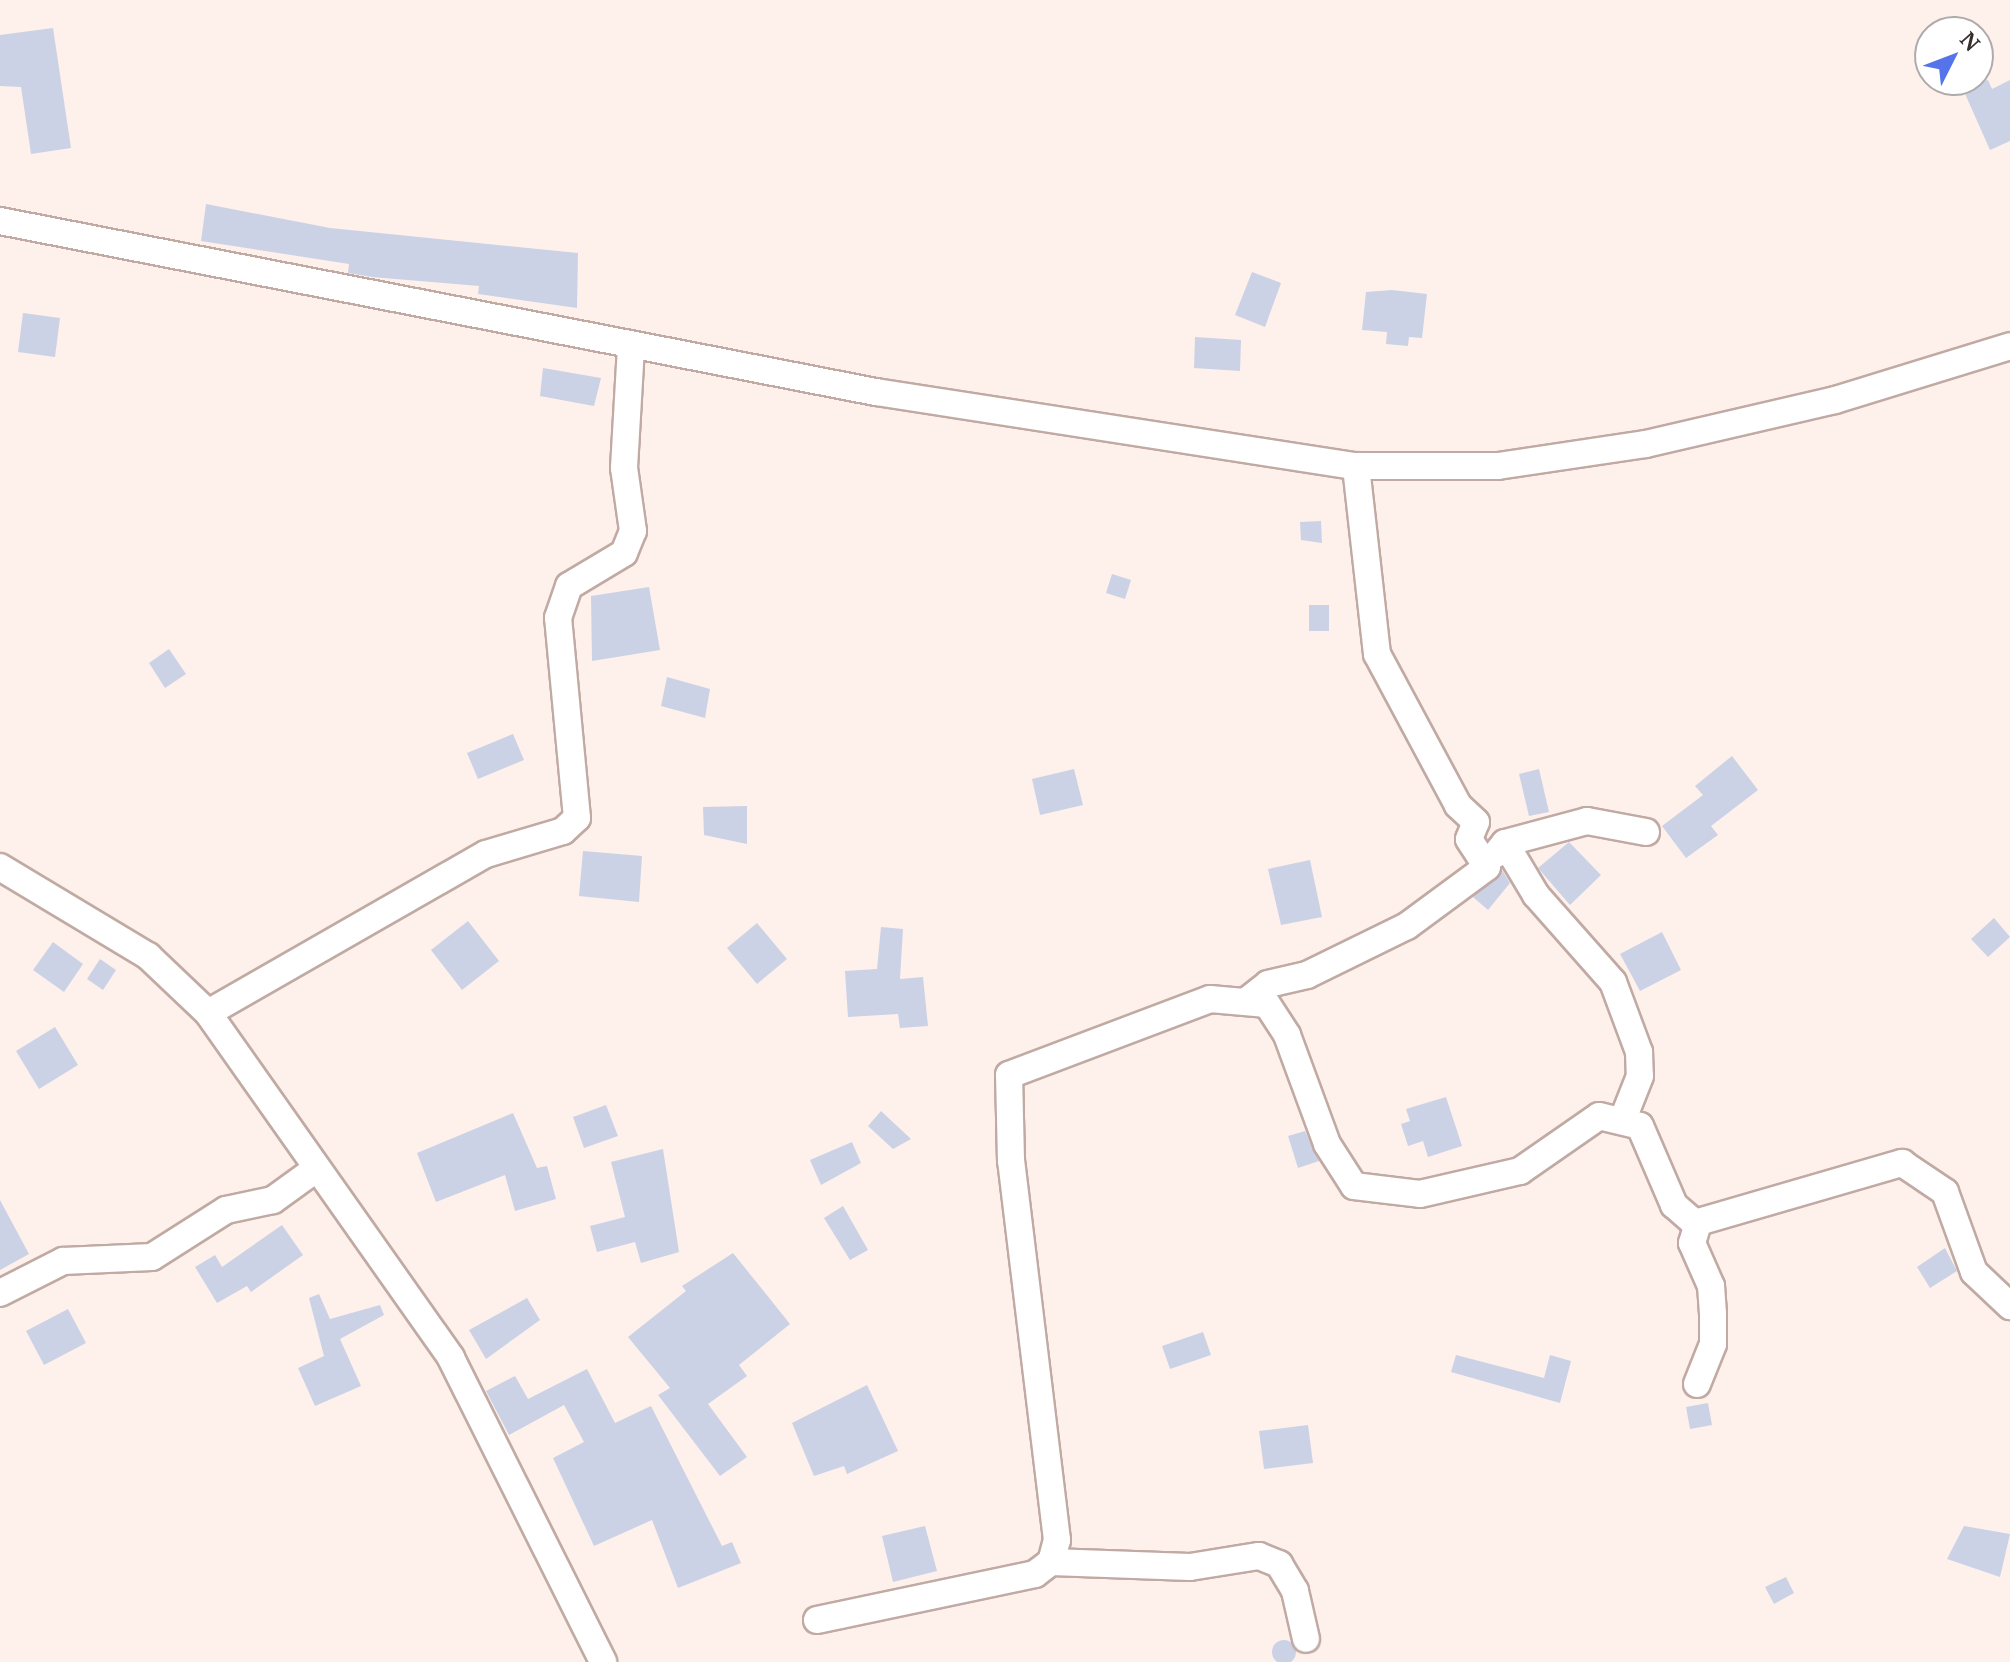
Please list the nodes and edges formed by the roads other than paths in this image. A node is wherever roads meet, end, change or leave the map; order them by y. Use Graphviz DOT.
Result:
graph roads {
  1 [pos="0,221"];
  2 [pos="631,345"];
  3 [pos="2010,346"];
  4 [pos="1356,466"];
  5 [pos="1646,832"];
  6 [pos="1505,843"];
  7 [pos="0,867"];
  8 [pos="1487,867"];
  9 [pos="1249,999"];
  10 [pos="208,1013"];
  11 [pos="1623,1119"];
  12 [pos="313,1171"];
  13 [pos="1698,1223"];
  14 [pos="0,1293"];
  15 [pos="2010,1306"];
  16 [pos="1697,1384"];
  17 [pos="1051,1562"];
  18 [pos="817,1620"];
  19 [pos="1306,1639"];
  20 [pos="603,1662"];
  1 -- 2 [label="street"];
  2 -- 4 [label="street"];
  2 -- 10 [label="street"];
  3 -- 4 [label="street"];
  4 -- 8 [label="street"];
  5 -- 6 [label="street"];
  6 -- 8 [label="street"];
  6 -- 11 [label="street"];
  7 -- 10 [label="street"];
  8 -- 9 [label="street"];
  9 -- 11 [label="street"];
  9 -- 17 [label="street"];
  10 -- 12 [label="street"];
  11 -- 13 [label="street"];
  12 -- 14 [label="street"];
  12 -- 20 [label="street"];
  13 -- 15 [label="street"];
  13 -- 16 [label="street"];
  17 -- 18 [label="street"];
  17 -- 19 [label="street"];
}
